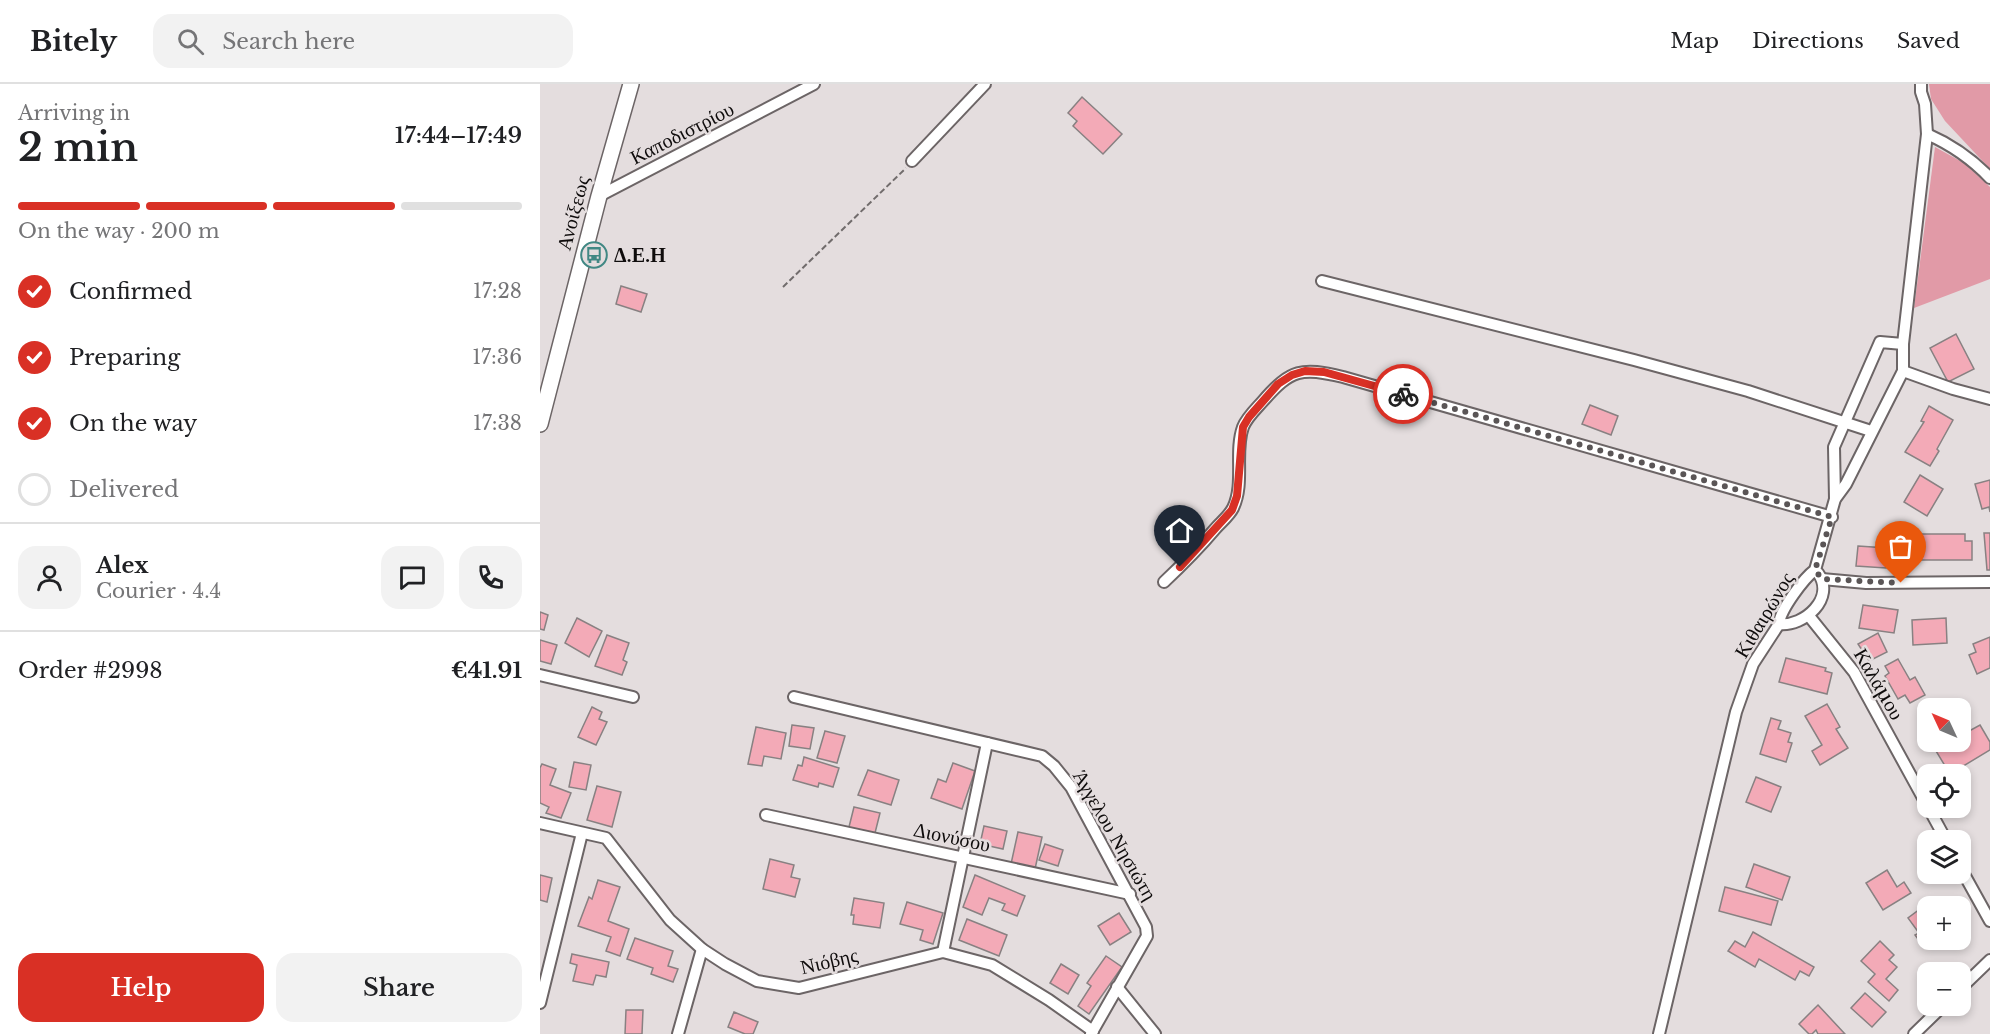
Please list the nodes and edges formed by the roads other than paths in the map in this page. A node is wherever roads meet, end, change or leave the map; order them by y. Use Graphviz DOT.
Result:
graph roads {
  1 [pos="631,84"];
  2 [pos="814,84"];
  3 [pos="985,84"];
  4 [pos="1921,84"];
  5 [pos="1927,134"];
  6 [pos="912,161"];
  7 [pos="1990,178"];
  8 [pos="599,196"];
  9 [pos="1322,281"];
  10 [pos="1903,344"];
  11 [pos="1903,372"];
  12 [pos="1990,399"];
  13 [pos="1844,423"];
  14 [pos="540,424"];
  15 [pos="1871,431"];
  16 [pos="1835,499"];
  17 [pos="1832,517"];
  18 [pos="1819,575"];
  19 [pos="1164,582"];
  20 [pos="1990,582"];
  21 [pos="1809,616"];
  22 [pos="1779,624"];
  23 [pos="540,675"];
  24 [pos="633,697"];
  25 [pos="794,697"];
  26 [pos="987,743"];
  27 [pos="1917,787"];
  28 [pos="766,815"];
  29 [pos="540,823"];
  30 [pos="582,833"];
  31 [pos="963,858"];
  32 [pos="1969,884"];
  33 [pos="1130,894"];
  34 [pos="1990,921"];
  35 [pos="702,949"];
  36 [pos="943,952"];
  37 [pos="1990,960"];
  38 [pos="1971,978"];
  39 [pos="1117,987"];
  40 [pos="540,1003"];
  41 [pos="1933,1016"];
  42 [pos="1092,1032"];
  43 [pos="678,1034"];
  44 [pos="1155,1034"];
  45 [pos="1659,1034"];
  46 [pos="1914,1034"];
  1 -- 8 [label="street, Ανοίξεως"];
  2 -- 8 [label="street, Καποδιστρίου"];
  3 -- 6 [label="street"];
  4 -- 5 [label="street, Κιθαιρώνος"];
  5 -- 7 [label="street"];
  5 -- 10 [label="street, Κιθαιρώνος"];
  8 -- 14 [label="street, Ανοίξεως"];
  9 -- 13 [label="street"];
  10 -- 11 [label="street, Κιθαιρώνος"];
  10 -- 13 [label="street"];
  11 -- 12 [label="street"];
  11 -- 15 [label="street, Κιθαιρώνος"];
  13 -- 15 [label="street"];
  13 -- 16 [label="street"];
  15 -- 16 [label="street, Κιθαιρώνος"];
  16 -- 17 [label="street, Κιθαιρώνος"];
  17 -- 18 [label="street, Κιθαιρώνος"];
  17 -- 19 [label="street"];
  18 -- 20 [label="street"];
  18 -- 21 [label="street"];
  18 -- 22 [label="street, Κιθαιρώνος"];
  21 -- 22 [label="street"];
  21 -- 27 [label="street, Καλάμου"];
  22 -- 45 [label="street, Κιθαιρώνος"];
  23 -- 24 [label="street"];
  25 -- 26 [label="street, Άγγελου Νησιώτη"];
  26 -- 31 [label="street"];
  26 -- 33 [label="street, Άγγελου Νησιώτη"];
  28 -- 31 [label="street, Διονύσου"];
  29 -- 30 [label="street, Νιόβης"];
  30 -- 35 [label="street, Νιόβης"];
  30 -- 40 [label="street"];
  31 -- 33 [label="street, Διονύσου"];
  31 -- 36 [label="street"];
  32 -- 34 [label="street"];
  33 -- 39 [label="street, Άγγελου Νησιώτη"];
  35 -- 36 [label="street, Νιόβης"];
  35 -- 43 [label="street"];
  36 -- 42 [label="street, Νιόβης"];
  37 -- 38 [label="street"];
  39 -- 42 [label="street, Άγγελου Νησιώτη"];
  39 -- 44 [label="street"];
  41 -- 46 [label="street"];
}
